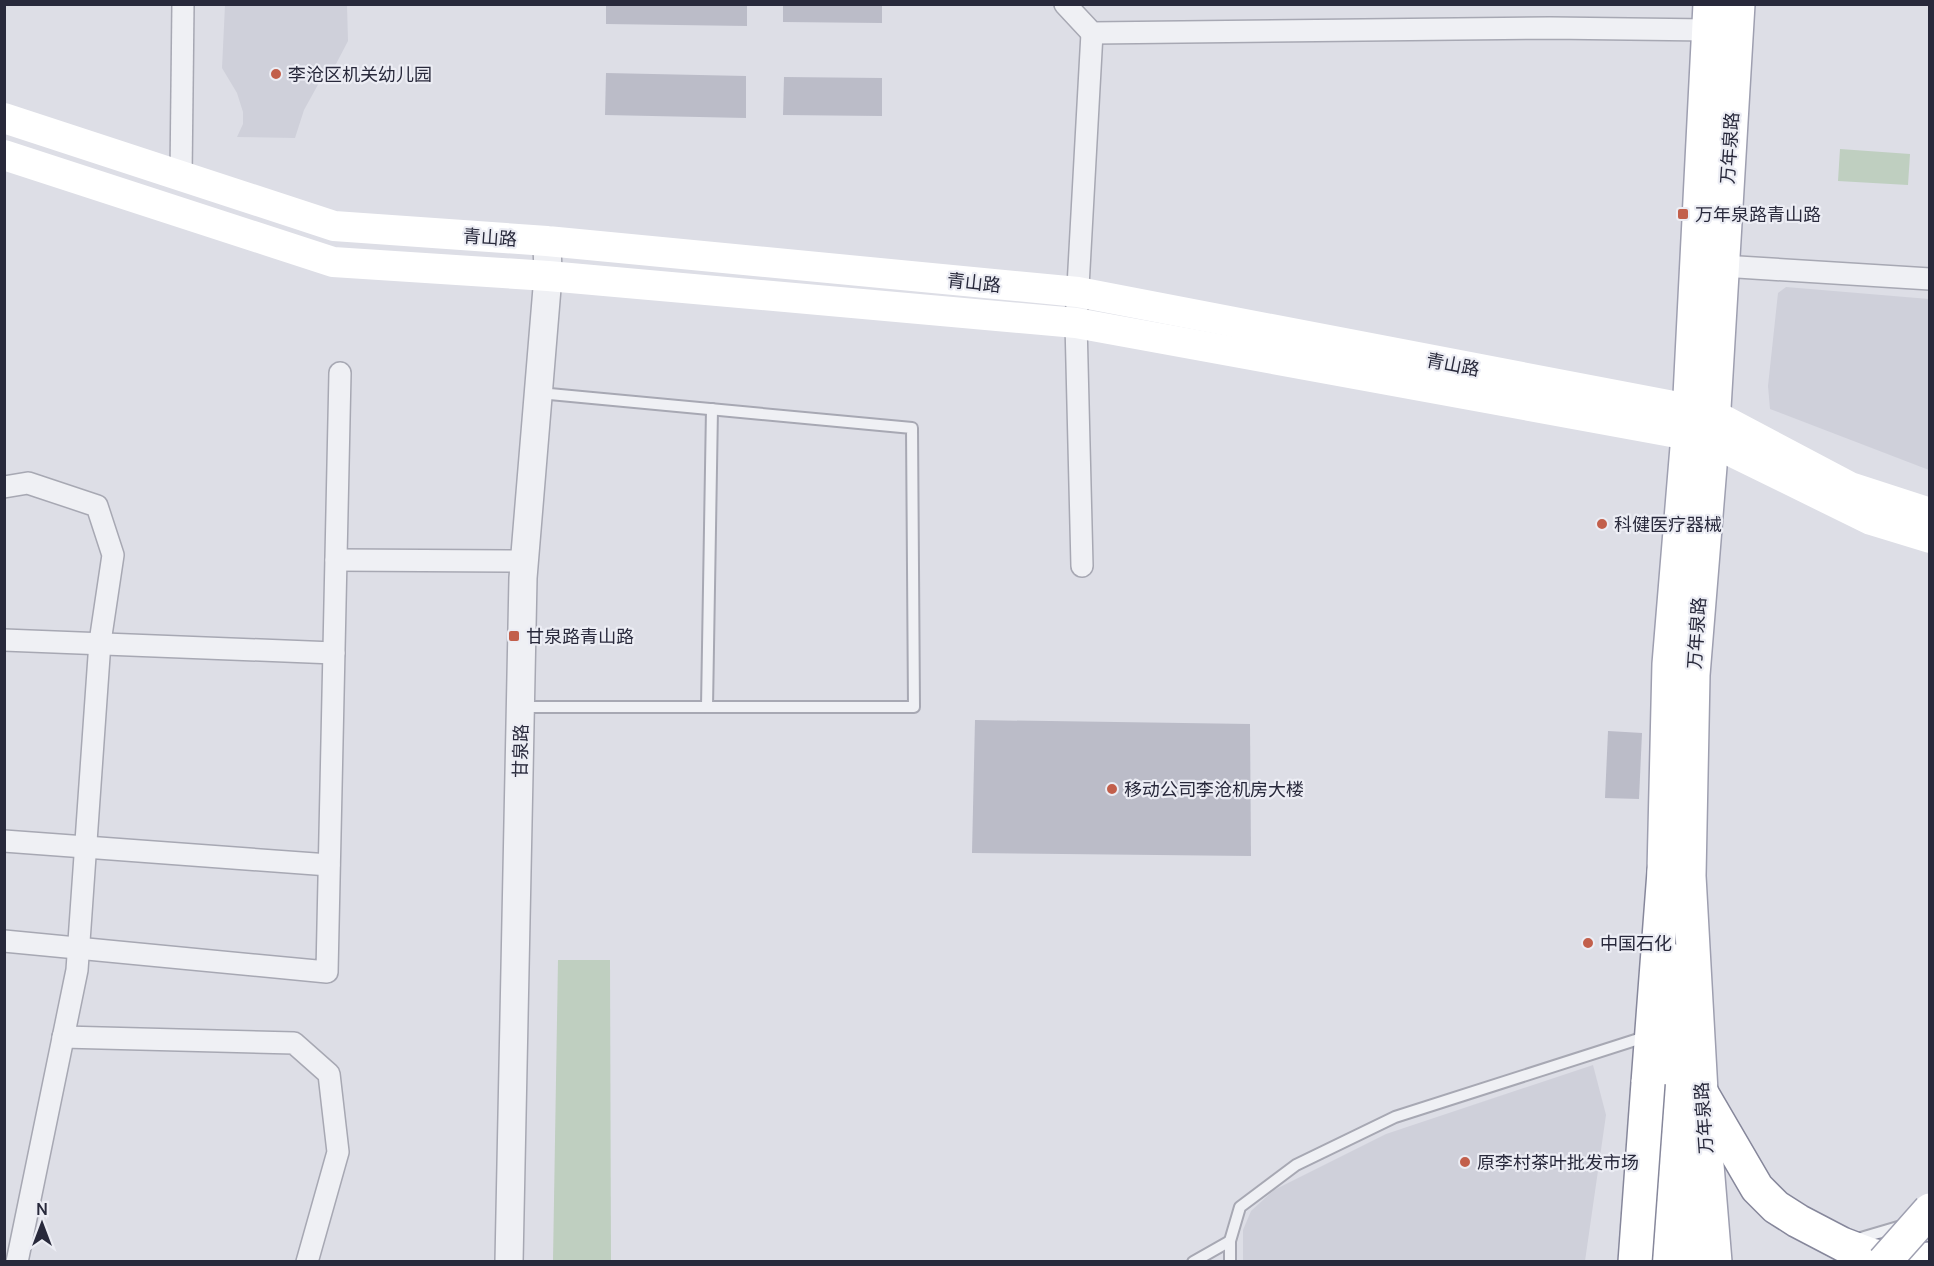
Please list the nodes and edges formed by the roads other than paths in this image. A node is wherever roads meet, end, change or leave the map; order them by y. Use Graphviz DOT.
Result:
graph roads {
  1 [pos="183,4"];
  2 [pos="1065,4"];
  3 [pos="1738,4"];
  4 [pos="1710,17"];
  5 [pos="1092,33"];
  6 [pos="4,118"];
  7 [pos="4,155"];
  8 [pos="181,177"];
  9 [pos="547,241"];
  10 [pos="1722,266"];
  11 [pos="548,276"];
  12 [pos="1929,279"];
  13 [pos="1078,292"];
  14 [pos="1076,323"];
  15 [pos="340,373"];
  16 [pos="538,393"];
  17 [pos="712,409"];
  18 [pos="1701,425"];
  19 [pos="4,487"];
  20 [pos="1929,513"];
  21 [pos="1929,538"];
  22 [pos="336,560"];
  23 [pos="524,561"];
  24 [pos="1082,566"];
  25 [pos="4,640"];
  26 [pos="100,642"];
  27 [pos="334,653"];
  28 [pos="520,707"];
  29 [pos="707,707"];
  30 [pos="4,841"];
  31 [pos="86,847"];
  32 [pos="329,865"];
  33 [pos="4,941"];
  34 [pos="78,948"];
  35 [pos="1661,1031"];
  36 [pos="63,1036"];
  37 [pos="1648,1083"];
  38 [pos="1701,1092"];
  39 [pos="1648,1139"];
  40 [pos="1929,1210"];
  41 [pos="1929,1217"];
  42 [pos="1230,1241"];
  43 [pos="1842,1244"];
  44 [pos="1929,1259"];
  45 [pos="17,1262"];
  46 [pos="308,1262"];
  47 [pos="509,1262"];
  48 [pos="1193,1262"];
  49 [pos="1230,1262"];
  50 [pos="1635,1262"];
  51 [pos="1655,1262"];
  52 [pos="1684,1262"];
  53 [pos="1715,1262"];
  54 [pos="1884,1262"];
  1 -- 8 [label="street"];
  2 -- 5 [label="street"];
  3 -- 10 [label="main road, 万年泉路"];
  4 -- 5 [label="street"];
  4 -- 18 [label="main road, 万年泉路"];
  5 -- 13 [label="street"];
  6 -- 8 [label="main road, 青山路"];
  7 -- 11 [label="main road, 青山路"];
  8 -- 9 [label="main road, 青山路"];
  9 -- 11 [label="street, 甘泉路"];
  9 -- 13 [label="main road, 青山路"];
  10 -- 12 [label="street"];
  10 -- 18 [label="main road, 万年泉路"];
  11 -- 14 [label="main road, 青山路"];
  11 -- 16 [label="street, 甘泉路"];
  13 -- 14 [label="street"];
  13 -- 18 [label="main road, 青山路"];
  14 -- 18 [label="main road, 青山路"];
  14 -- 24 [label="street"];
  15 -- 22 [label="street"];
  16 -- 17 [label="lane"];
  16 -- 23 [label="street, 甘泉路"];
  17 -- 29 [label="lane"];
  17 -- 29 [label="lane"];
  18 -- 20 [label="main road, 青山路"];
  18 -- 21 [label="main road, 青山路"];
  18 -- 35 [label="main road, 万年泉路"];
  18 -- 38 [label="main road, 万年泉路"];
  19 -- 26 [label="street"];
  22 -- 23 [label="street"];
  22 -- 27 [label="street"];
  23 -- 28 [label="street, 甘泉路"];
  25 -- 26 [label="street"];
  26 -- 27 [label="street"];
  26 -- 31 [label="street"];
  27 -- 32 [label="street"];
  28 -- 29 [label="lane"];
  28 -- 47 [label="street, 甘泉路"];
  30 -- 31 [label="street"];
  31 -- 32 [label="street"];
  31 -- 34 [label="street"];
  32 -- 34 [label="street"];
  33 -- 34 [label="street"];
  34 -- 36 [label="street"];
  35 -- 37 [label="main road"];
  35 -- 39 [label="main road"];
  35 -- 42 [label="lane"];
  35 -- 52 [label="main road"];
  36 -- 45 [label="street"];
  36 -- 46 [label="street"];
  37 -- 39 [label="lane"];
  37 -- 50 [label="main road, bridge"];
  38 -- 43 [label="main road"];
  38 -- 53 [label="main road, 万年泉路"];
  39 -- 51 [label="main road"];
  40 -- 54 [label="main road, bridge"];
  41 -- 43 [label="lane"];
  42 -- 48 [label="lane"];
  42 -- 49 [label="lane"];
  43 -- 44 [label="main road"];
}
